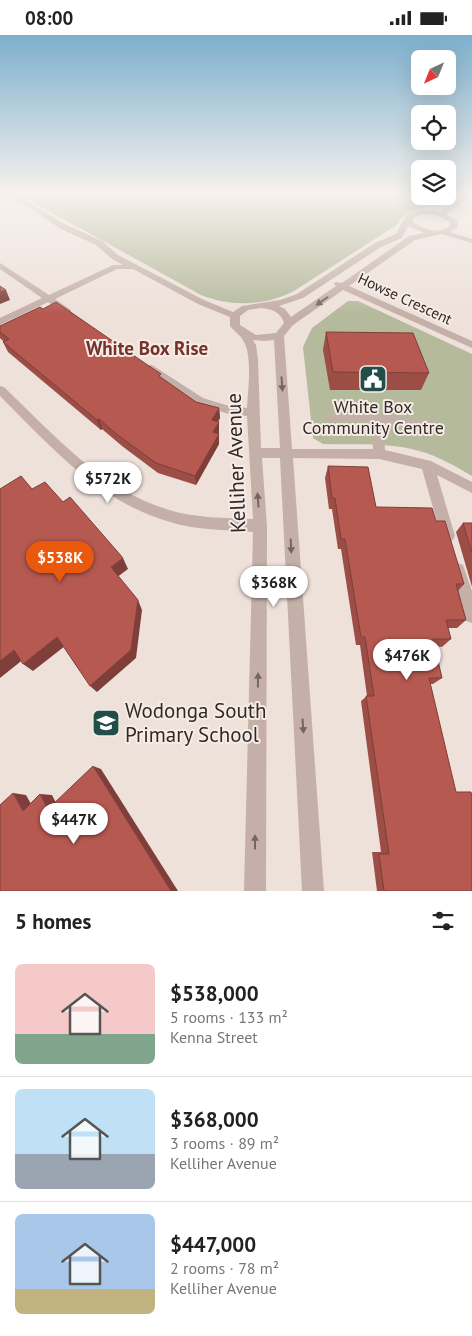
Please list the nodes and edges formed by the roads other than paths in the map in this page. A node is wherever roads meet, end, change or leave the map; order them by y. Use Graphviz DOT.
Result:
graph roads {
  1 [pos="80,234"];
  2 [pos="400,234"];
  3 [pos="430,234"];
  4 [pos="446,234"];
  5 [pos="472,241"];
  6 [pos="0,265"];
  7 [pos="138,267"];
  8 [pos="327,279"];
  9 [pos="342,286"];
  10 [pos="48,299"];
  11 [pos="261,305"];
  12 [pos="235,315"];
  13 [pos="75,317"];
  14 [pos="0,322"];
  15 [pos="289,323"];
  16 [pos="245,335"];
  17 [pos="278,335"];
  18 [pos="472,345"];
  19 [pos="141,362"];
  20 [pos="0,389"];
  21 [pos="253,413"];
  22 [pos="332,417"];
  23 [pos="377,418"];
  24 [pos="434,426"];
  25 [pos="255,453"];
  26 [pos="286,454"];
  27 [pos="379,454"];
  28 [pos="427,464"];
  29 [pos="472,488"];
  30 [pos="260,526"];
  31 [pos="472,615"];
  32 [pos="255,891"];
  33 [pos="313,891"];
  1 -- 7 [label="street"];
  2 -- 8 [label="street"];
  3 -- 9 [label="street"];
  4 -- 5 [label="street"];
  6 -- 10 [label="street"];
  7 -- 10 [label="street"];
  7 -- 12 [label="street"];
  8 -- 9 [label="street, Howse Crescent"];
  8 -- 11 [label="street"];
  9 -- 15 [label="street, one-way"];
  9 -- 18 [label="street, Howse Crescent"];
  10 -- 13 [label="street"];
  10 -- 14 [label="street"];
  11 -- 12 [label="street"];
  11 -- 15 [label="street"];
  12 -- 16 [label="street"];
  15 -- 17 [label="street"];
  16 -- 17 [label="street"];
  16 -- 21 [label="street, Kelliher Avenue"];
  17 -- 26 [label="street, one-way"];
  19 -- 21 [label="street"];
  20 -- 30 [label="street"];
  21 -- 25 [label="street, Kelliher Avenue"];
  22 -- 23 [label="street"];
  23 -- 24 [label="street"];
  23 -- 27 [label="street"];
  25 -- 26 [label="street"];
  30 -- 25 [label="street, Kelliher Avenue, one-way"];
  26 -- 27 [label="street"];
  26 -- 33 [label="street, one-way"];
  27 -- 28 [label="street"];
  28 -- 29 [label="street"];
  28 -- 31 [label="street"];
  32 -- 30 [label="street, Kelliher Avenue, one-way"];
}
